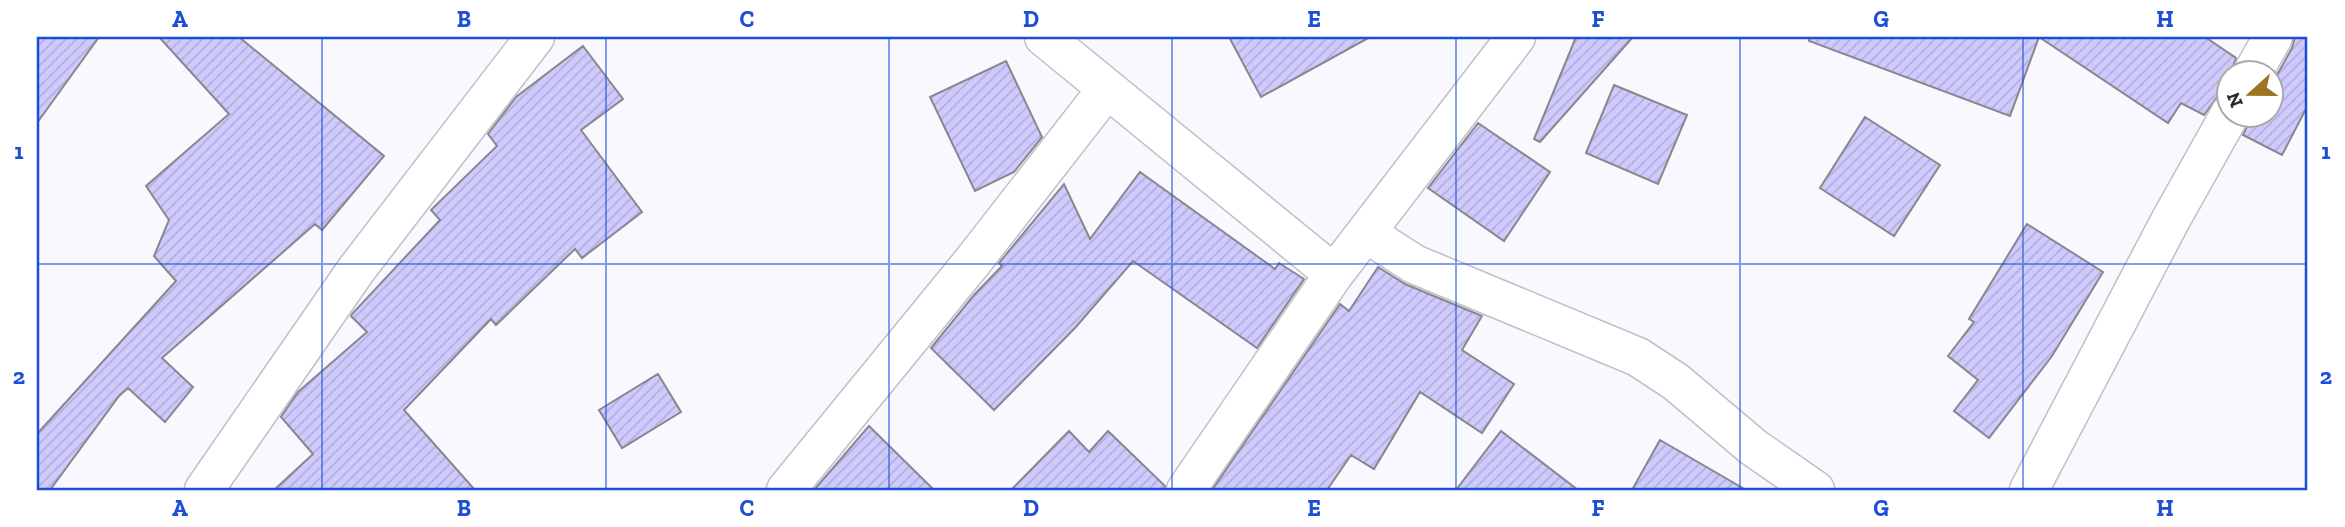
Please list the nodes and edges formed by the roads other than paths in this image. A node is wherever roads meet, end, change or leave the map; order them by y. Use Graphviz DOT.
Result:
graph roads {
  1 [pos="535,37"];
  2 [pos="1044,37"];
  3 [pos="1516,37"];
  4 [pos="2273,37"];
  5 [pos="2260,60"];
  6 [pos="1107,89"];
  7 [pos="2221,130"];
  8 [pos="1366,233"];
  9 [pos="1334,274"];
  10 [pos="204,490"];
  11 [pos="786,490"];
  12 [pos="1186,490"];
  13 [pos="1815,490"];
  14 [pos="2029,490"];
  1 -- 10 [label="street"];
  2 -- 6 [label="street"];
  3 -- 8 [label="street"];
  4 -- 5 [label="street"];
  6 -- 9 [label="street"];
  6 -- 11 [label="street"];
  7 -- 14 [label="street"];
  8 -- 9 [label="street"];
  8 -- 13 [label="street"];
  9 -- 12 [label="street"];
}
